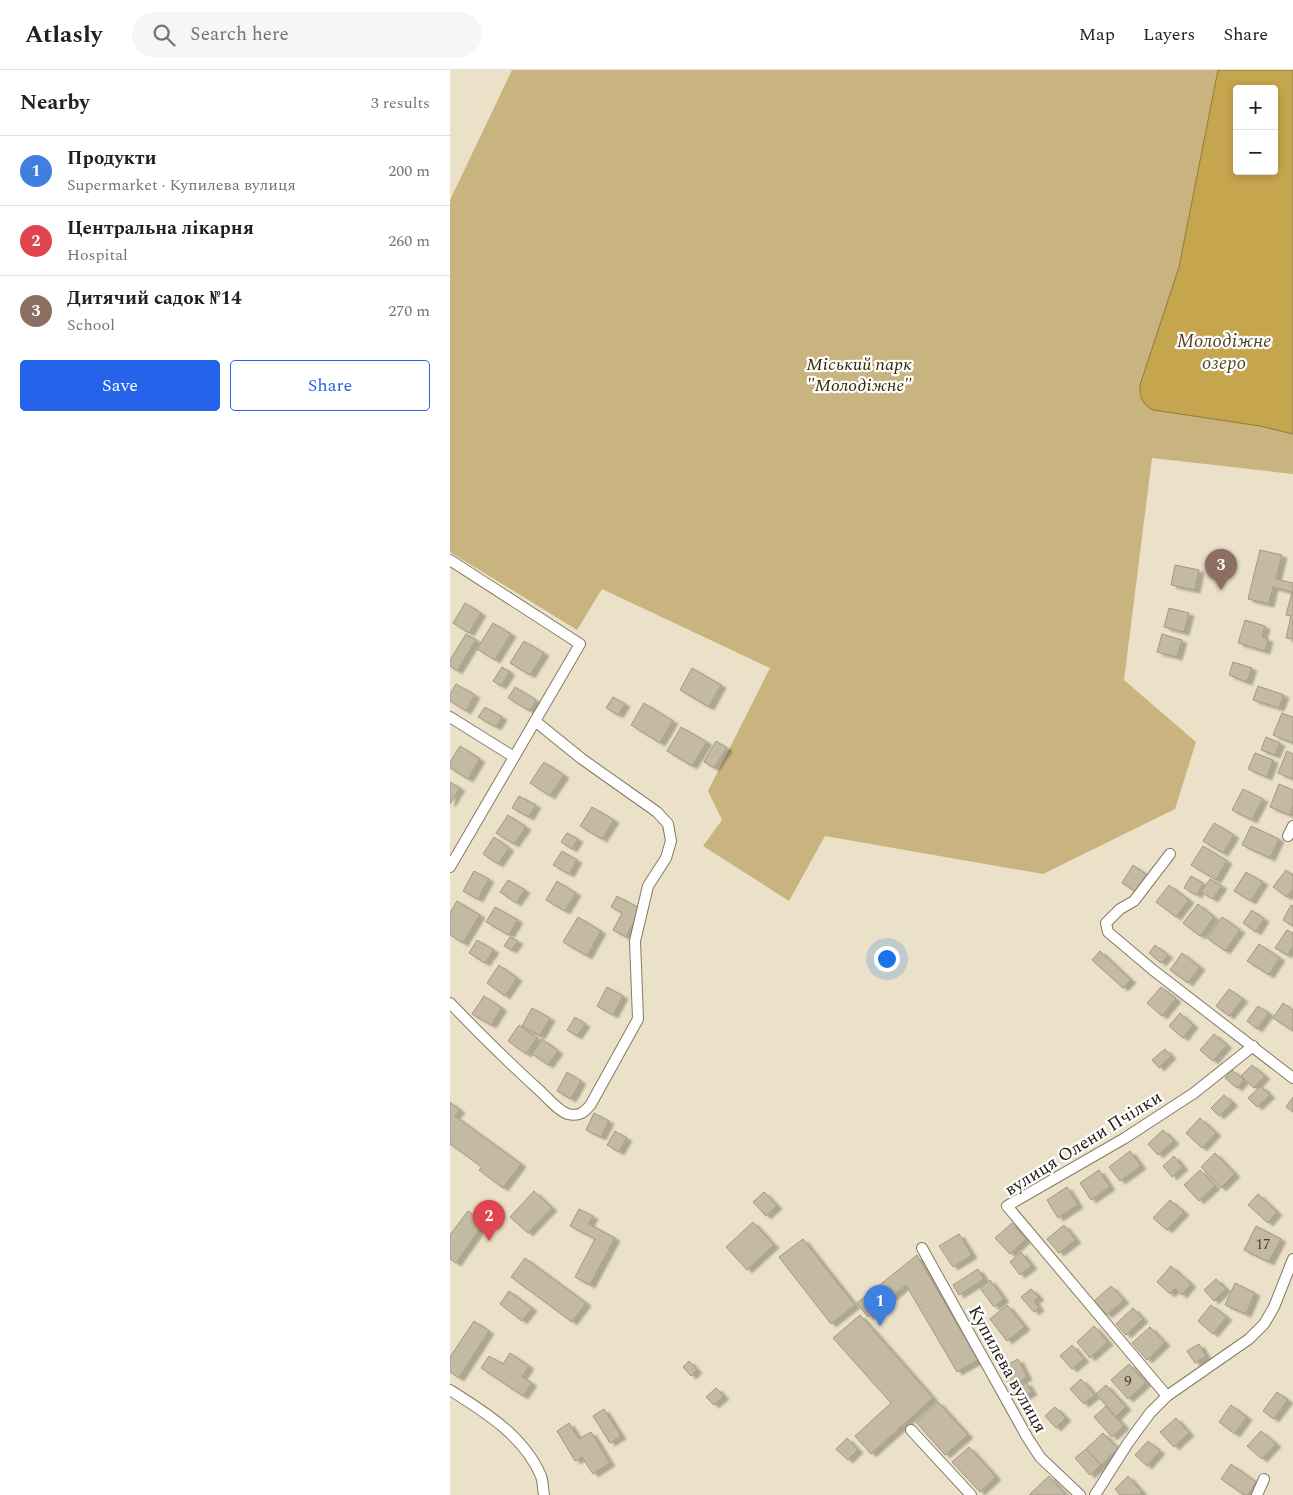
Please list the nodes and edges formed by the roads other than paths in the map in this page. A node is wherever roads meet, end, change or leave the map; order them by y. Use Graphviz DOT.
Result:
graph roads {
  1 [pos="450,560"];
  2 [pos="450,717"];
  3 [pos="536,720"];
  4 [pos="514,757"];
  5 [pos="1293,826"];
  6 [pos="1288,836"];
  7 [pos="1170,854"];
  8 [pos="451,864"];
  9 [pos="450,1003"];
  10 [pos="1253,1046"];
  11 [pos="1293,1078"];
  12 [pos="922,1248"];
  13 [pos="1293,1260"];
  14 [pos="450,1390"];
  15 [pos="1167,1396"];
  16 [pos="911,1430"];
  17 [pos="1264,1479"];
  18 [pos="544,1495"];
  19 [pos="971,1495"];
  20 [pos="1080,1495"];
  21 [pos="1095,1495"];
  22 [pos="1257,1495"];
  1 -- 3 [label="street"];
  2 -- 4 [label="street"];
  3 -- 4 [label="street"];
  3 -- 9 [label="street"];
  4 -- 8 [label="street"];
  5 -- 6 [label="street"];
  7 -- 10 [label="street"];
  10 -- 11 [label="street"];
  10 -- 15 [label="street, вулиця Олени Пчілки"];
  12 -- 20 [label="street, Купилева вулиця"];
  13 -- 15 [label="street"];
  14 -- 18 [label="street"];
  15 -- 21 [label="street"];
  16 -- 19 [label="street"];
  17 -- 22 [label="street"];
}
